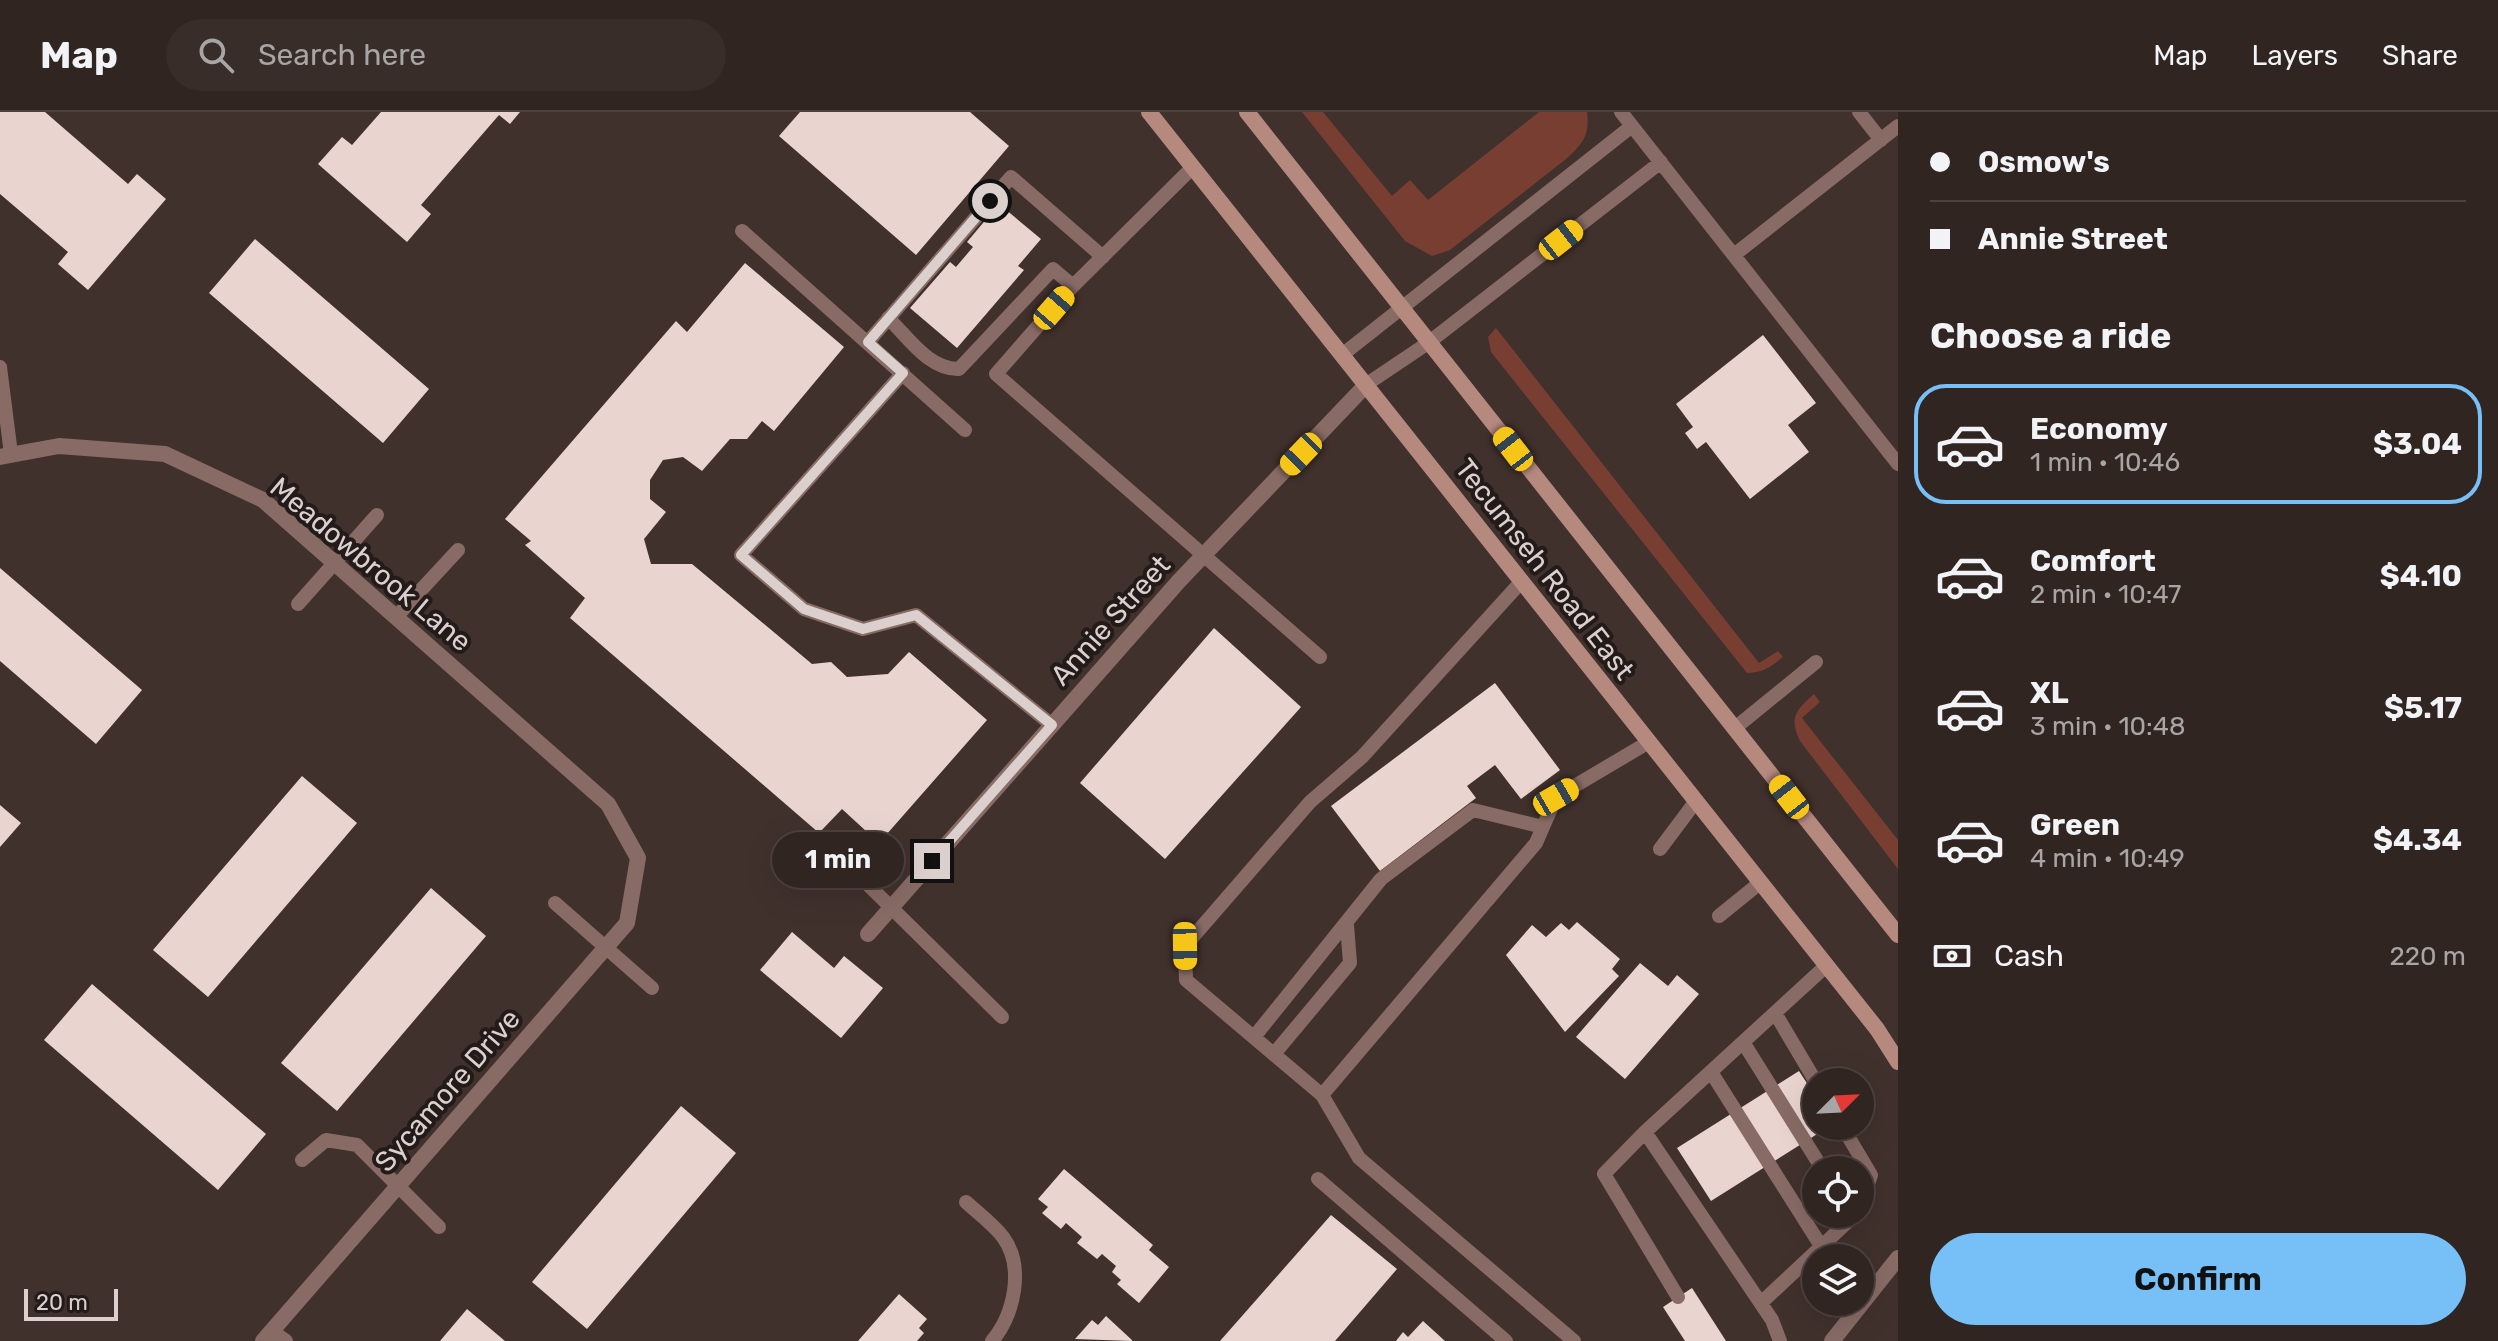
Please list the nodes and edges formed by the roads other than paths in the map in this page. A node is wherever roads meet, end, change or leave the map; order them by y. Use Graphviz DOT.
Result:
graph roads {
  1 [pos="1149,112"];
  2 [pos="1247,112"];
  3 [pos="1621,112"];
  4 [pos="1859,112"];
  5 [pos="1632,126"];
  6 [pos="1898,126"];
  7 [pos="1881,140"];
  8 [pos="1661,162"];
  9 [pos="1193,167"];
  10 [pos="742,231"];
  11 [pos="1734,255"];
  12 [pos="1103,257"];
  13 [pos="1073,286"];
  14 [pos="1402,308"];
  15 [pos="888,318"];
  16 [pos="868,342"];
  17 [pos="1428,343"];
  18 [pos="1342,355"];
  19 [pos="0,367"];
  20 [pos="903,373"];
  21 [pos="1367,384"];
  22 [pos="965,430"];
  23 [pos="6,456"];
  24 [pos="1898,464"];
  25 [pos="377,515"];
  26 [pos="458,550"];
  27 [pos="1203,556"];
  28 [pos="334,563"];
  29 [pos="1522,581"];
  30 [pos="298,604"];
  31 [pos="396,617"];
  32 [pos="1320,657"];
  33 [pos="1816,662"];
  34 [pos="1052,725"];
  35 [pos="1735,728"];
  36 [pos="1649,742"];
  37 [pos="1696,801"];
  38 [pos="1543,827"];
  39 [pos="1660,849"];
  40 [pos="838,855"];
  41 [pos="638,858"];
  42 [pos="1761,882"];
  43 [pos="555,903"];
  44 [pos="892,907"];
  45 [pos="1719,916"];
  46 [pos="1347,925"];
  47 [pos="868,934"];
  48 [pos="1898,935"];
  49 [pos="605,948"];
  50 [pos="1827,965"];
  51 [pos="652,988"];
  52 [pos="1775,1013"];
  53 [pos="1002,1017"];
  54 [pos="1254,1037"];
  55 [pos="1743,1042"];
  56 [pos="1274,1054"];
  57 [pos="1898,1062"];
  58 [pos="1808,1068"];
  59 [pos="1711,1072"];
  60 [pos="1322,1095"];
  61 [pos="1645,1132"];
  62 [pos="1814,1156"];
  63 [pos="302,1160"];
  64 [pos="1318,1179"];
  65 [pos="397,1187"];
  66 [pos="966,1202"];
  67 [pos="439,1227"];
  68 [pos="1840,1228"];
  69 [pos="1820,1244"];
  70 [pos="1823,1244"];
  71 [pos="1898,1258"];
  72 [pos="1802,1264"];
  73 [pos="1678,1297"];
  74 [pos="1761,1303"];
  75 [pos="273,1338"];
  76 [pos="992,1341"];
  77 [pos="1506,1341"];
  78 [pos="1574,1341"];
  79 [pos="1780,1341"];
  80 [pos="1832,1341"];
  1 -- 9 [label="main road, Tecumseh Road East"];
  2 -- 14 [label="main road, Tecumseh Road East"];
  3 -- 5 [label="lane"];
  4 -- 7 [label="lane"];
  5 -- 8 [label="lane"];
  5 -- 14 [label="lane"];
  6 -- 7 [label="lane"];
  7 -- 11 [label="lane"];
  8 -- 11 [label="lane"];
  8 -- 17 [label="lane"];
  9 -- 12 [label="lane"];
  9 -- 18 [label="main road, Tecumseh Road East"];
  10 -- 16 [label="lane"];
  11 -- 24 [label="lane"];
  12 -- 13 [label="lane"];
  12 -- 15 [label="lane"];
  13 -- 15 [label="lane"];
  13 -- 27 [label="lane"];
  14 -- 17 [label="main road, Tecumseh Road East"];
  14 -- 18 [label="lane"];
  15 -- 16 [label="lane"];
  16 -- 20 [label="lane"];
  17 -- 21 [label="lane"];
  17 -- 35 [label="main road, Tecumseh Road East"];
  18 -- 21 [label="main road, Tecumseh Road East"];
  19 -- 23 [label="lane"];
  20 -- 22 [label="lane"];
  20 -- 34 [label="lane"];
  21 -- 27 [label="street, Annie Street"];
  21 -- 29 [label="main road, Tecumseh Road East"];
  23 -- 28 [label="street, Meadowbrook Lane"];
  25 -- 28 [label="lane"];
  26 -- 31 [label="lane"];
  27 -- 32 [label="lane"];
  27 -- 34 [label="street, Annie Street"];
  28 -- 30 [label="lane"];
  28 -- 31 [label="street, Meadowbrook Lane"];
  29 -- 36 [label="main road, Tecumseh Road East"];
  29 -- 54 [label="lane"];
  31 -- 41 [label="street, Meadowbrook Lane"];
  33 -- 35 [label="lane"];
  34 -- 44 [label="street, Annie Street"];
  35 -- 48 [label="main road, Tecumseh Road East"];
  36 -- 37 [label="main road, Tecumseh Road East"];
  36 -- 38 [label="lane"];
  37 -- 39 [label="lane"];
  37 -- 42 [label="main road, Tecumseh Road East"];
  38 -- 46 [label="lane"];
  38 -- 60 [label="lane"];
  40 -- 44 [label="lane"];
  41 -- 49 [label="street, Sycamore Drive"];
  42 -- 45 [label="lane"];
  42 -- 50 [label="main road, Tecumseh Road East"];
  43 -- 49 [label="lane"];
  44 -- 47 [label="street, Annie Street"];
  44 -- 53 [label="lane"];
  46 -- 54 [label="lane"];
  46 -- 56 [label="lane"];
  49 -- 51 [label="lane"];
  49 -- 65 [label="street, Sycamore Drive"];
  50 -- 52 [label="lane"];
  50 -- 57 [label="main road, Tecumseh Road East"];
  52 -- 55 [label="lane"];
  52 -- 58 [label="lane"];
  54 -- 56 [label="lane"];
  55 -- 59 [label="lane"];
  55 -- 62 [label="lane"];
  56 -- 60 [label="lane"];
  59 -- 61 [label="lane"];
  59 -- 69 [label="lane"];
  60 -- 78 [label="lane"];
  61 -- 73 [label="lane"];
  61 -- 74 [label="lane"];
  63 -- 65 [label="lane"];
  64 -- 77 [label="lane"];
  65 -- 67 [label="lane"];
  65 -- 75 [label="street, Sycamore Drive"];
  66 -- 76 [label="lane"];
  68 -- 70 [label="lane"];
  71 -- 80 [label="street"];
  72 -- 74 [label="lane"];
  74 -- 79 [label="lane"];
}
